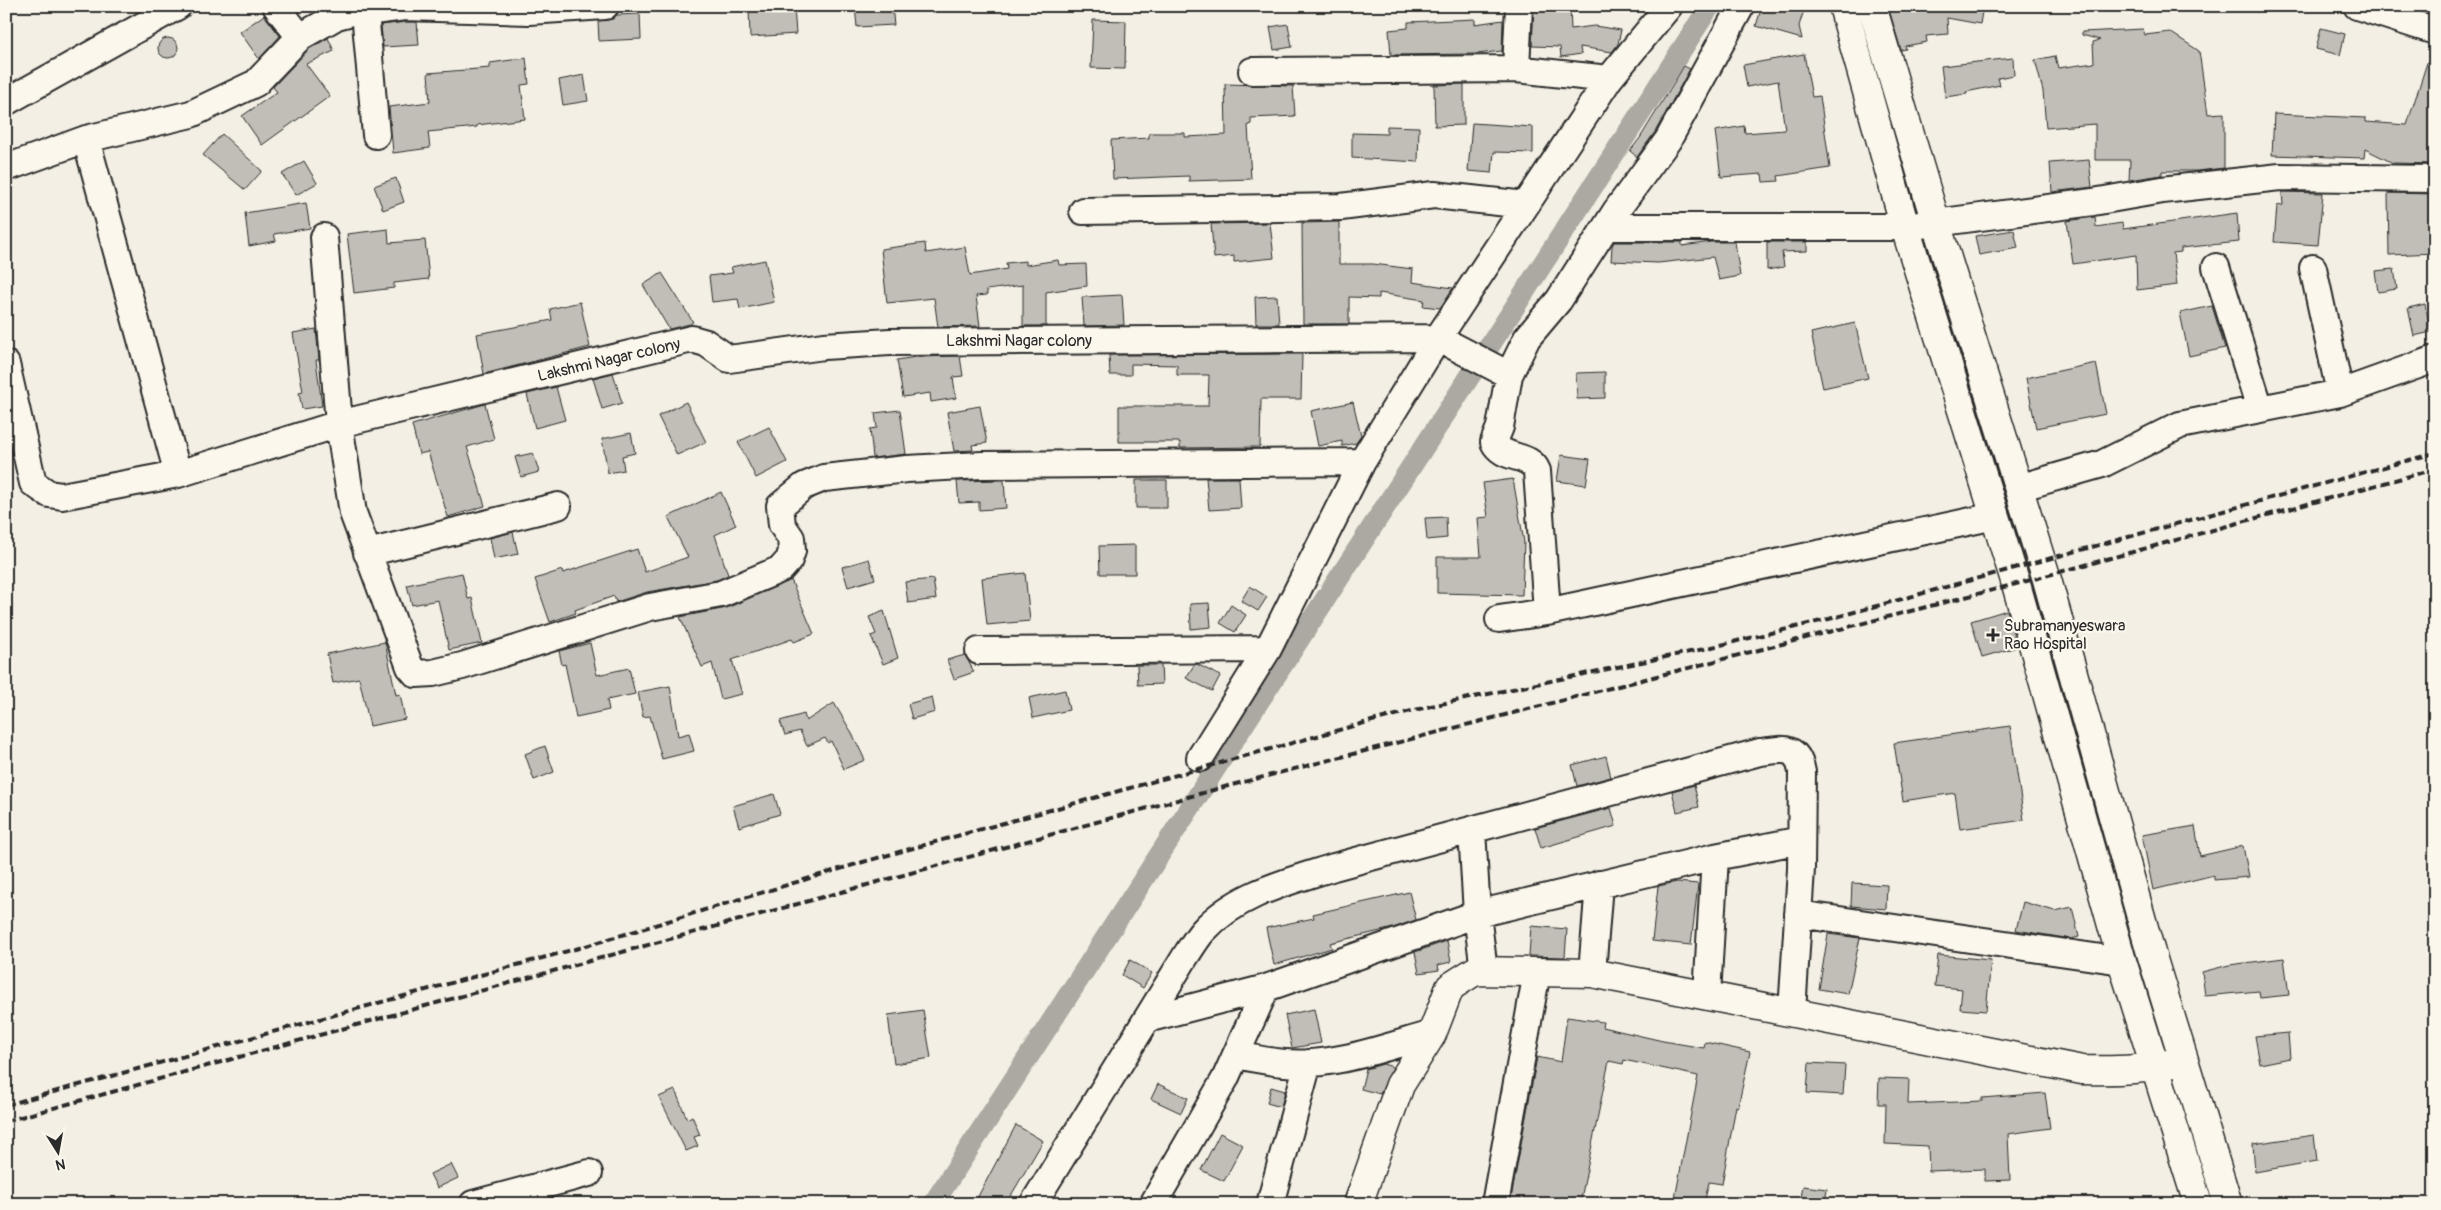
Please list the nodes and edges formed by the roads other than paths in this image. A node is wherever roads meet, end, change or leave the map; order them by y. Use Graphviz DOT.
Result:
graph roads {
  1 [pos="276,6"];
  2 [pos="606,6"];
  3 [pos="1519,6"];
  4 [pos="1669,6"];
  5 [pos="1741,6"];
  6 [pos="1843,6"];
  7 [pos="1872,6"];
  8 [pos="2357,6"];
  9 [pos="163,11"];
  10 [pos="366,12"];
  11 [pos="2435,31"];
  12 [pos="300,37"];
  13 [pos="1516,69"];
  14 [pos="1252,71"];
  15 [pos="1609,79"];
  16 [pos="6,102"];
  17 [pos="376,135"];
  18 [pos="86,139"];
  19 [pos="6,168"];
  20 [pos="2435,180"];
  21 [pos="1526,205"];
  22 [pos="1083,211"];
  23 [pos="1936,223"];
  24 [pos="1607,227"];
  25 [pos="1905,227"];
  26 [pos="324,237"];
  27 [pos="2216,267"];
  28 [pos="2313,268"];
  29 [pos="1438,338"];
  30 [pos="2435,359"];
  31 [pos="6,364"];
  32 [pos="1509,375"];
  33 [pos="2340,393"];
  34 [pos="2260,409"];
  35 [pos="339,424"];
  36 [pos="1362,462"];
  37 [pos="178,474"];
  38 [pos="2018,488"];
  39 [pos="558,506"];
  40 [pos="1995,516"];
  41 [pos="367,553"];
  42 [pos="1547,612"];
  43 [pos="1499,619"];
  44 [pos="1268,650"];
  45 [pos="979,651"];
  46 [pos="1200,758"];
  47 [pos="1472,830"];
  48 [pos="1802,840"];
  49 [pos="1715,857"];
  50 [pos="1599,884"];
  51 [pos="1476,914"];
  52 [pos="1798,914"];
  53 [pos="2122,961"];
  54 [pos="1484,971"];
  55 [pos="1537,972"];
  56 [pos="1592,973"];
  57 [pos="1266,988"];
  58 [pos="1707,995"];
  59 [pos="1792,1012"];
  60 [pos="1147,1019"];
  61 [pos="1432,1034"];
  62 [pos="1236,1055"];
  63 [pos="2184,1060"];
  64 [pos="1308,1063"];
  65 [pos="2154,1068"];
  66 [pos="589,1174"];
  67 [pos="473,1204"];
  68 [pos="1033,1204"];
  69 [pos="1153,1204"];
  70 [pos="1270,1204"];
  71 [pos="1358,1204"];
  72 [pos="1495,1204"];
  73 [pos="2198,1204"];
  74 [pos="2228,1204"];
  1 -- 12 [label="street"];
  2 -- 10 [label="street"];
  3 -- 13 [label="street"];
  4 -- 15 [label="street"];
  5 -- 24 [label="street"];
  6 -- 25 [label="highway"];
  7 -- 23 [label="highway"];
  8 -- 11 [label="street"];
  9 -- 16 [label="street"];
  10 -- 12 [label="street"];
  10 -- 17 [label="street"];
  12 -- 18 [label="street"];
  13 -- 14 [label="street"];
  13 -- 15 [label="street"];
  15 -- 21 [label="street"];
  18 -- 19 [label="street"];
  18 -- 37 [label="street"];
  20 -- 23 [label="street"];
  21 -- 22 [label="street"];
  21 -- 29 [label="street"];
  23 -- 25 [label="street"];
  23 -- 38 [label="highway"];
  24 -- 25 [label="street"];
  24 -- 32 [label="street"];
  25 -- 40 [label="highway"];
  26 -- 35 [label="street"];
  27 -- 34 [label="street"];
  28 -- 33 [label="street"];
  29 -- 32 [label="street"];
  29 -- 35 [label="street, Lakshmi Nagar colony"];
  29 -- 36 [label="street"];
  30 -- 33 [label="street"];
  31 -- 37 [label="street, Lakshmi Nagar colony"];
  32 -- 42 [label="street"];
  33 -- 34 [label="street"];
  34 -- 38 [label="street"];
  35 -- 37 [label="street, Lakshmi Nagar colony"];
  35 -- 41 [label="street"];
  36 -- 41 [label="street"];
  36 -- 44 [label="street"];
  38 -- 63 [label="highway"];
  39 -- 41 [label="street"];
  40 -- 42 [label="street"];
  40 -- 53 [label="highway"];
  42 -- 43 [label="street"];
  44 -- 45 [label="street"];
  44 -- 46 [label="street"];
  47 -- 48 [label="street"];
  47 -- 51 [label="street"];
  47 -- 60 [label="street"];
  48 -- 49 [label="street"];
  48 -- 52 [label="street"];
  49 -- 50 [label="street"];
  49 -- 58 [label="street"];
  50 -- 51 [label="street"];
  50 -- 56 [label="street"];
  51 -- 54 [label="street"];
  51 -- 57 [label="street"];
  52 -- 53 [label="street"];
  52 -- 59 [label="street"];
  53 -- 65 [label="highway"];
  54 -- 55 [label="highway"];
  54 -- 61 [label="highway"];
  55 -- 56 [label="highway"];
  55 -- 72 [label="street"];
  56 -- 58 [label="highway"];
  57 -- 60 [label="street"];
  57 -- 62 [label="street"];
  58 -- 59 [label="highway"];
  59 -- 65 [label="highway"];
  60 -- 68 [label="street"];
  61 -- 64 [label="street"];
  61 -- 71 [label="highway"];
  62 -- 64 [label="street"];
  62 -- 69 [label="street"];
  63 -- 65 [label="highway"];
  63 -- 74 [label="highway"];
  64 -- 70 [label="street"];
  65 -- 73 [label="highway"];
  66 -- 67 [label="street"];
}
